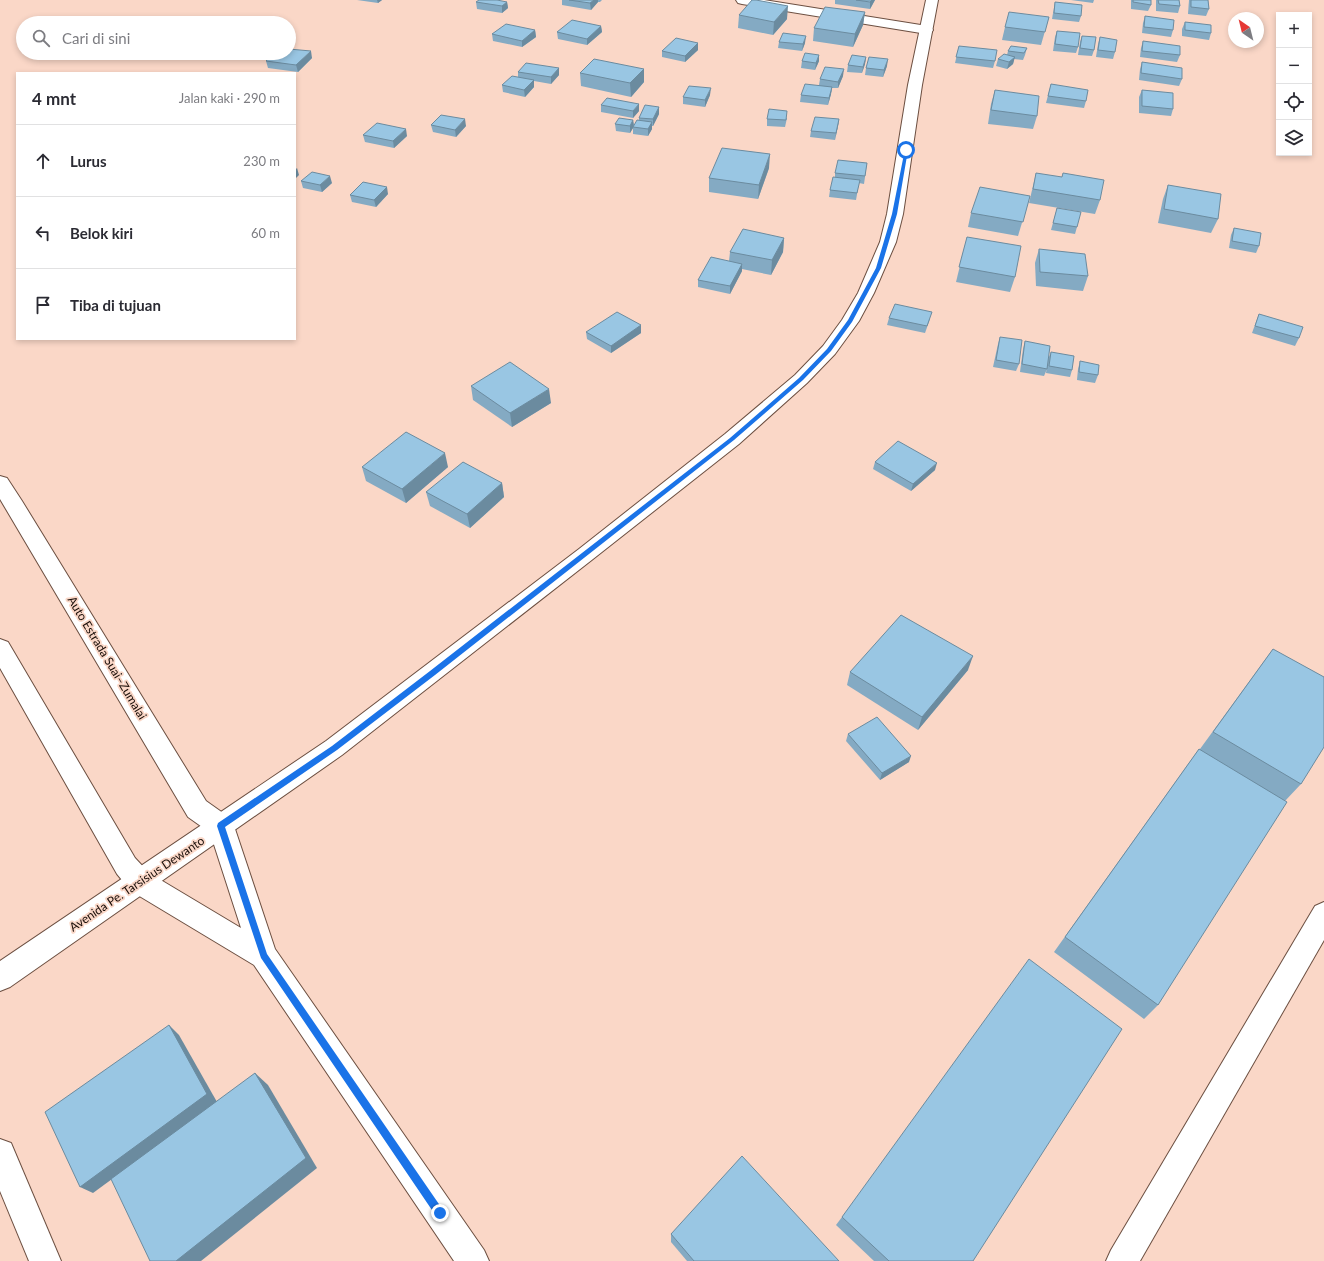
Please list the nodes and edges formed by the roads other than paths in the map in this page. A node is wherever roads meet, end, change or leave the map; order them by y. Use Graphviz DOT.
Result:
graph roads {
  1 [pos="742,0"];
  2 [pos="932,0"];
  3 [pos="926,30"];
  4 [pos="0,483"];
  5 [pos="0,648"];
  6 [pos="221,826"];
  7 [pos="140,882"];
  8 [pos="1324,914"];
  9 [pos="264,956"];
  10 [pos="0,977"];
  11 [pos="0,1154"];
  12 [pos="45,1261"];
  13 [pos="473,1261"];
  14 [pos="1122,1261"];
  1 -- 3 [label="main road"];
  2 -- 3 [label="main road, Avenida Pe. Tarsisius Dewanto"];
  3 -- 6 [label="main road, Avenida Pe. Tarsisius Dewanto"];
  4 -- 6 [label="main road, Auto Estrada Suai–Zumalai"];
  5 -- 7 [label="main road"];
  6 -- 7 [label="main road, Avenida Pe. Tarsisius Dewanto"];
  6 -- 9 [label="main road"];
  7 -- 9 [label="main road"];
  7 -- 10 [label="main road, Avenida Pe. Tarsisius Dewanto"];
  8 -- 14 [label="main road"];
  9 -- 13 [label="main road"];
  11 -- 12 [label="main road"];
}
